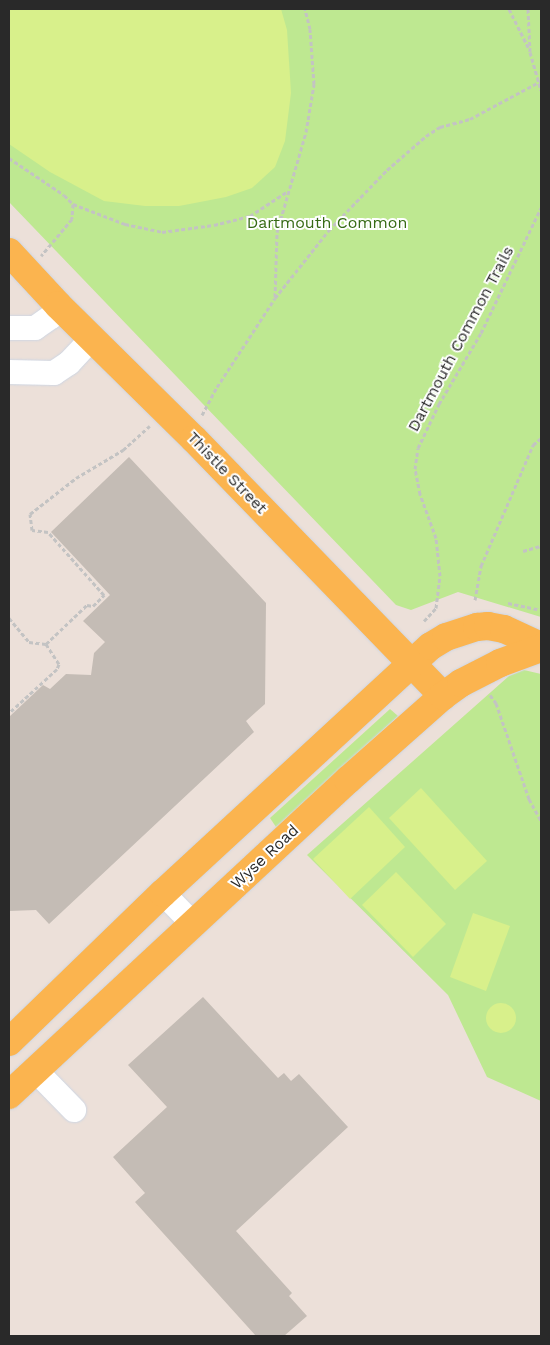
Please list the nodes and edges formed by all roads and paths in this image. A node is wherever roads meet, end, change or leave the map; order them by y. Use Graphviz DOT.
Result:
graph roads {
  1 [pos="305,9"];
  2 [pos="509,9"];
  3 [pos="528,9"];
  4 [pos="530,52"];
  5 [pos="540,81"];
  6 [pos="541,90"];
  7 [pos="9,158"];
  8 [pos="288,191"];
  9 [pos="73,204"];
  10 [pos="541,208"];
  11 [pos="9,252"];
  12 [pos="27,272"];
  13 [pos="274,298"];
  14 [pos="58,305"];
  15 [pos="9,328"];
  16 [pos="92,338"];
  17 [pos="9,372"];
  18 [pos="196,410"];
  19 [pos="154,425"];
  20 [pos="541,438"];
  21 [pos="541,546"];
  22 [pos="523,552"];
  23 [pos="475,600"];
  24 [pos="508,603"];
  25 [pos="541,610"];
  26 [pos="9,618"];
  27 [pos="420,626"];
  28 [pos="46,644"];
  29 [pos="541,647"];
  30 [pos="411,662"];
  31 [pos="487,692"];
  32 [pos="443,696"];
  33 [pos="9,713"];
  34 [pos="541,821"];
  35 [pos="163,893"];
  36 [pos="193,924"];
  37 [pos="9,1042"];
  38 [pos="35,1070"];
  39 [pos="9,1095"];
  40 [pos="74,1110"];
  1 -- 8 [label="path"];
  2 -- 4 [label="path"];
  3 -- 4 [label="path"];
  4 -- 5 [label="path"];
  5 -- 6 [label="path"];
  5 -- 13 [label="path"];
  7 -- 9 [label="path"];
  8 -- 9 [label="path"];
  8 -- 13 [label="path"];
  9 -- 12 [label="path"];
  10 -- 27 [label="path, Dartmouth Common Trails"];
  11 -- 12 [label="main road, Thistle Street"];
  12 -- 14 [label="main road, Thistle Street"];
  13 -- 18 [label="path"];
  14 -- 15 [label="lane"];
  14 -- 16 [label="main road, Thistle Street"];
  16 -- 17 [label="lane"];
  16 -- 30 [label="main road, Thistle Street"];
  19 -- 28 [label="path"];
  20 -- 23 [label="path"];
  21 -- 22 [label="path"];
  24 -- 25 [label="path"];
  26 -- 28 [label="path"];
  28 -- 33 [label="path"];
  29 -- 30 [label="main road, Wyse Road"];
  29 -- 32 [label="main road, Wyse Road"];
  30 -- 32 [label="main road, Thistle Street"];
  30 -- 35 [label="main road, Wyse Road"];
  31 -- 34 [label="path"];
  32 -- 36 [label="main road, Wyse Road"];
  35 -- 36 [label="lane"];
  35 -- 37 [label="main road, Wyse Road"];
  36 -- 38 [label="main road, Wyse Road"];
  38 -- 39 [label="main road, Wyse Road"];
  38 -- 40 [label="lane"];
}
